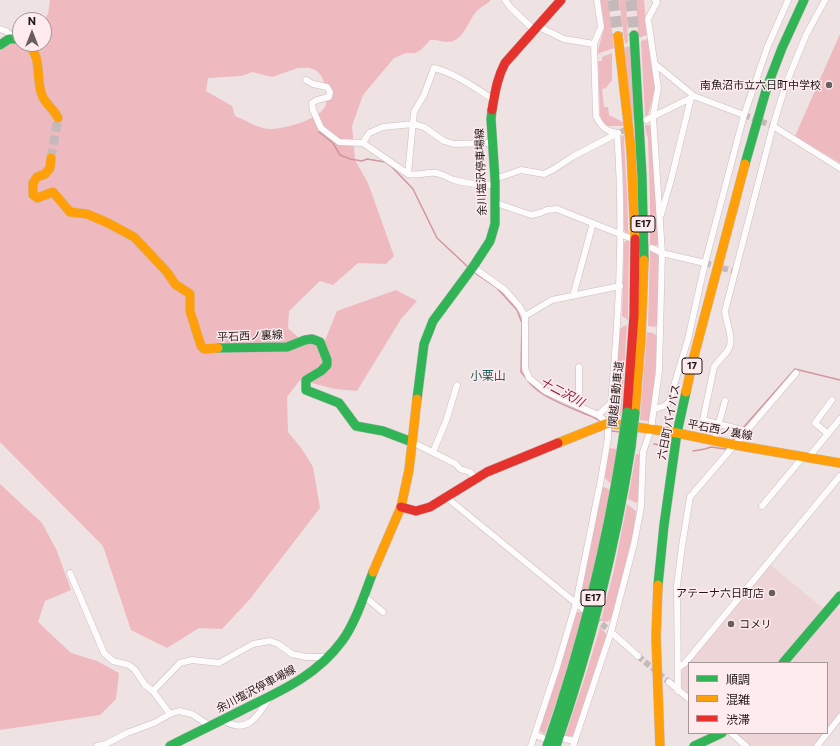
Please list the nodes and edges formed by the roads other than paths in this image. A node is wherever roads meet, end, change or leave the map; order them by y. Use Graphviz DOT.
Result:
graph roads {
  1 [pos="505,0"];
  2 [pos="561,0"];
  3 [pos="597,0"];
  4 [pos="655,0"];
  5 [pos="788,0"];
  6 [pos="804,0"];
  7 [pos="825,0"];
  8 [pos="536,28"];
  9 [pos="0,29"];
  10 [pos="12,35"];
  11 [pos="634,35"];
  12 [pos="618,36"];
  13 [pos="12,39"];
  14 [pos="594,44"];
  15 [pos="0,45"];
  16 [pos="35,52"];
  17 [pos="655,64"];
  18 [pos="306,80"];
  19 [pos="692,97"];
  20 [pos="493,99"];
  21 [pos="744,115"];
  22 [pos="653,117"];
  23 [pos="58,118"];
  24 [pos="646,120"];
  25 [pos="413,124"];
  26 [pos="773,126"];
  27 [pos="619,132"];
  28 [pos="363,143"];
  29 [pos="492,143"];
  30 [pos="51,158"];
  31 [pos="840,168"];
  32 [pos="408,174"];
  33 [pos="495,182"];
  34 [pos="496,203"];
  35 [pos="660,219"];
  36 [pos="593,223"];
  37 [pos="621,234"];
  38 [pos="630,238"];
  39 [pos="652,248"];
  40 [pos="662,253"];
  41 [pos="705,263"];
  42 [pos="473,267"];
  43 [pos="620,286"];
  44 [pos="573,296"];
  45 [pos="525,316"];
  46 [pos="579,367"];
  47 [pos="796,373"];
  48 [pos="458,385"];
  49 [pos="832,400"];
  50 [pos="725,401"];
  51 [pos="579,406"];
  52 [pos="655,409"];
  53 [pos="631,413"];
  54 [pos="598,415"];
  55 [pos="840,419"];
  56 [pos="608,423"];
  57 [pos="719,424"];
  58 [pos="651,429"];
  59 [pos="746,431"];
  60 [pos="677,433"];
  61 [pos="828,434"];
  62 [pos="714,441"];
  63 [pos="412,442"];
  64 [pos="735,445"];
  65 [pos="626,446"];
  66 [pos="433,452"];
  67 [pos="806,457"];
  68 [pos="840,463"];
  69 [pos="840,476"];
  70 [pos="475,478"];
  71 [pos="446,497"];
  72 [pos="762,506"];
  73 [pos="401,507"];
  74 [pos="70,574"];
  75 [pos="364,596"];
  76 [pos="840,596"];
  77 [pos="576,603"];
  78 [pos="837,606"];
  79 [pos="582,609"];
  80 [pos="382,612"];
  81 [pos="611,632"];
  82 [pos="638,656"];
  83 [pos="329,657"];
  84 [pos="784,662"];
  85 [pos="678,668"];
  86 [pos="669,682"];
  87 [pos="153,691"];
  88 [pos="678,691"];
  89 [pos="271,696"];
  90 [pos="688,698"];
  91 [pos="170,714"];
  92 [pos="840,718"];
  93 [pos="223,720"];
  94 [pos="210,726"];
  95 [pos="828,733"];
  96 [pos="720,734"];
  97 [pos="732,734"];
  98 [pos="827,734"];
  99 [pos="535,735"];
  100 [pos="565,739"];
  101 [pos="545,742"];
  102 [pos="574,743"];
  103 [pos="97,746"];
  104 [pos="170,746"];
  105 [pos="531,746"];
  106 [pos="556,746"];
  107 [pos="660,746"];
  108 [pos="694,746"];
  109 [pos="746,746"];
  110 [pos="817,746"];
  1 -- 8 [label="street"];
  2 -- 8 [label="main road, 余川塩沢停車場線"];
  3 -- 14 [label="street"];
  4 -- 17 [label="street"];
  5 -- 21 [label="street"];
  6 -- 60 [label="main road, 六日町バイパス / 17"];
  7 -- 26 [label="street"];
  8 -- 14 [label="street"];
  8 -- 20 [label="main road, 余川塩沢停車場線"];
  9 -- 10 [label="street"];
  11 -- 53 [label="main road, 関越自動車道 / E17"];
  12 -- 53 [label="main road, 関越自動車道 / E17"];
  13 -- 15 [label="main road"];
  14 -- 27 [label="street"];
  16 -- 23 [label="main road"];
  17 -- 19 [label="street"];
  17 -- 22 [label="street"];
  18 -- 28 [label="street"];
  19 -- 21 [label="street"];
  19 -- 22 [label="street"];
  19 -- 35 [label="street"];
  20 -- 25 [label="street"];
  20 -- 29 [label="main road, 余川塩沢停車場線"];
  21 -- 41 [label="street"];
  22 -- 24 [label="street"];
  22 -- 35 [label="street"];
  25 -- 28 [label="street"];
  25 -- 29 [label="street"];
  25 -- 32 [label="street"];
  26 -- 31 [label="street"];
  26 -- 57 [label="street"];
  27 -- 33 [label="street"];
  27 -- 37 [label="street"];
  28 -- 32 [label="street"];
  29 -- 33 [label="main road, 余川塩沢停車場線"];
  30 -- 63 [label="main road, 平石西ノ裏線"];
  32 -- 33 [label="street"];
  33 -- 34 [label="main road, 余川塩沢停車場線"];
  34 -- 36 [label="street"];
  34 -- 42 [label="main road, 余川塩沢停車場線"];
  35 -- 40 [label="street"];
  36 -- 37 [label="street"];
  36 -- 44 [label="street"];
  37 -- 38 [label="street"];
  37 -- 43 [label="street"];
  39 -- 40 [label="street"];
  40 -- 41 [label="street"];
  40 -- 52 [label="street"];
  41 -- 52 [label="street"];
  42 -- 45 [label="street"];
  42 -- 63 [label="main road, 余川塩沢停車場線"];
  43 -- 44 [label="street"];
  43 -- 54 [label="street"];
  44 -- 45 [label="street"];
  45 -- 51 [label="street"];
  46 -- 51 [label="street"];
  47 -- 59 [label="street"];
  48 -- 66 [label="street"];
  49 -- 61 [label="street"];
  50 -- 57 [label="street"];
  51 -- 54 [label="street"];
  52 -- 58 [label="street"];
  53 -- 65 [label="main road, 関越自動車道 / E17, bridge"];
  54 -- 56 [label="street"];
  55 -- 61 [label="street"];
  56 -- 58 [label="main road, 平石西ノ裏線"];
  56 -- 70 [label="main road, 平石西ノ裏線"];
  56 -- 77 [label="street"];
  57 -- 59 [label="street"];
  57 -- 62 [label="street"];
  58 -- 60 [label="main road, 平石西ノ裏線"];
  58 -- 81 [label="street"];
  59 -- 64 [label="street"];
  60 -- 62 [label="main road, 平石西ノ裏線"];
  60 -- 107 [label="main road, 六日町バイパス / 17"];
  61 -- 67 [label="street"];
  62 -- 64 [label="main road, 平石西ノ裏線"];
  63 -- 66 [label="street"];
  63 -- 73 [label="main road, 余川塩沢停車場線"];
  64 -- 67 [label="main road, 平石西ノ裏線"];
  64 -- 85 [label="street"];
  65 -- 101 [label="main road, 関越自動車道 / E17"];
  65 -- 106 [label="main road, 関越自動車道 / E17"];
  66 -- 70 [label="street"];
  67 -- 68 [label="main road, 平石西ノ裏線"];
  67 -- 72 [label="street"];
  69 -- 85 [label="street"];
  70 -- 71 [label="main road, 平石西ノ裏線"];
  71 -- 73 [label="main road, 平石西ノ裏線"];
  71 -- 77 [label="street"];
  73 -- 75 [label="main road, 余川塩沢停車場線"];
  74 -- 87 [label="street"];
  75 -- 80 [label="street"];
  75 -- 83 [label="main road, 余川塩沢停車場線"];
  76 -- 78 [label="main road"];
  77 -- 79 [label="street"];
  77 -- 99 [label="street"];
  78 -- 84 [label="main road"];
  81 -- 82 [label="street"];
  81 -- 102 [label="street"];
  83 -- 87 [label="street"];
  83 -- 89 [label="main road, 余川塩沢停車場線"];
  85 -- 88 [label="street"];
  86 -- 88 [label="street"];
  87 -- 91 [label="street"];
  88 -- 90 [label="street"];
  89 -- 93 [label="main road, 余川塩沢停車場線"];
  89 -- 93 [label="street"];
  91 -- 94 [label="street"];
  91 -- 103 [label="street"];
  92 -- 95 [label="street"];
  93 -- 94 [label="main road, 余川塩沢停車場線"];
  94 -- 104 [label="main road, 余川塩沢停車場線"];
  96 -- 108 [label="main road"];
  97 -- 109 [label="street"];
  98 -- 110 [label="street"];
  99 -- 101 [label="street"];
  99 -- 105 [label="street"];
  100 -- 102 [label="street"];
}
